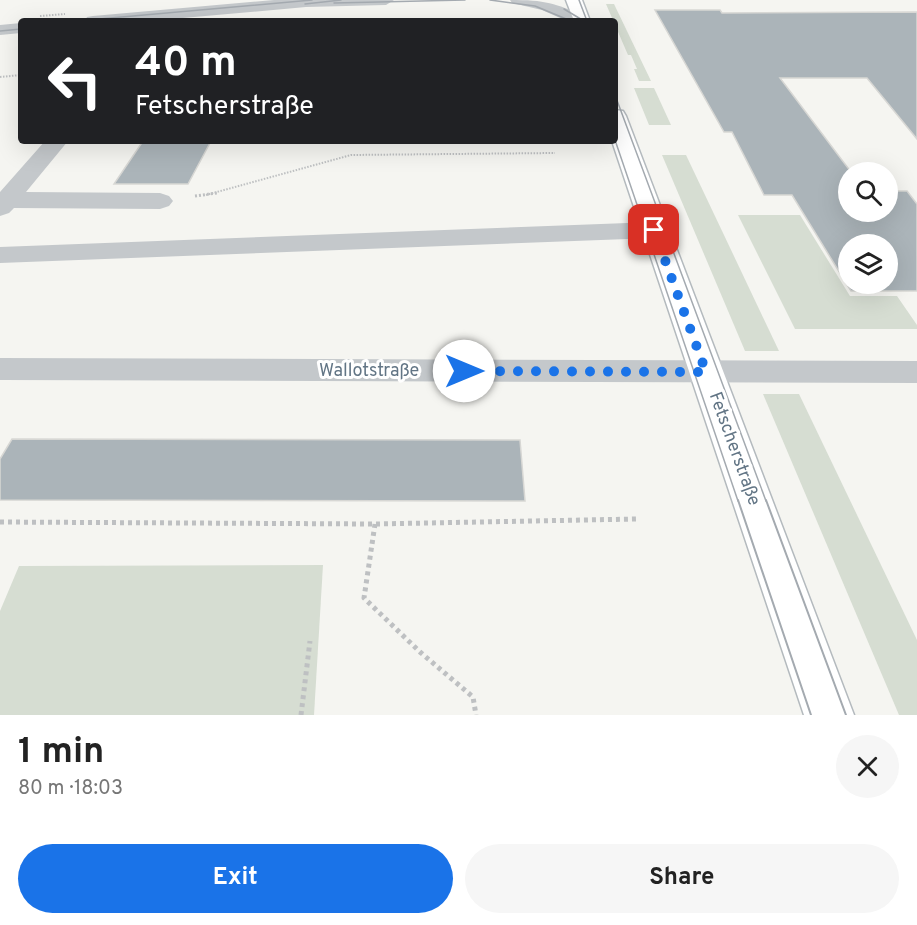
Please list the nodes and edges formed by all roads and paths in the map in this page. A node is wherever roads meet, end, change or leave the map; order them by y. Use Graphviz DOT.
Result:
graph roads {
  1 [pos="327,0"];
  2 [pos="386,0"];
  3 [pos="518,0"];
  4 [pos="574,0"];
  5 [pos="306,2"];
  6 [pos="160,18"];
  7 [pos="574,18"];
  8 [pos="580,18"];
  9 [pos="18,28"];
  10 [pos="0,30"];
  11 [pos="18,75"];
  12 [pos="0,77"];
  13 [pos="618,125"];
  14 [pos="54,144"];
  15 [pos="555,153"];
  16 [pos="160,201"];
  17 [pos="3,204"];
  18 [pos="654,230"];
  19 [pos="0,255"];
  20 [pos="0,369"];
  21 [pos="706,372"];
  22 [pos="917,372"];
  23 [pos="636,519"];
  24 [pos="0,522"];
  25 [pos="375,524"];
  26 [pos="310,640"];
  27 [pos="301,715"];
  28 [pos="476,715"];
  29 [pos="829,715"];
  1 -- 5 [label="street"];
  2 -- 5 [label="street"];
  3 -- 7 [label="street"];
  4 -- 8 [label="main road"];
  5 -- 6 [label="street"];
  9 -- 10 [label="street"];
  11 -- 12 [label="path"];
  13 -- 18 [label="main road, Fetscherstraße"];
  14 -- 17 [label="street"];
  15 -- 16 [label="path"];
  16 -- 17 [label="street"];
  18 -- 19 [label="street"];
  18 -- 21 [label="main road, Fetscherstraße"];
  20 -- 21 [label="street, Wallotstraße"];
  21 -- 22 [label="street, Wallotstraße"];
  21 -- 29 [label="main road, Fetscherstraße"];
  23 -- 25 [label="path"];
  24 -- 25 [label="path"];
  25 -- 28 [label="path"];
  26 -- 27 [label="path"];
}
